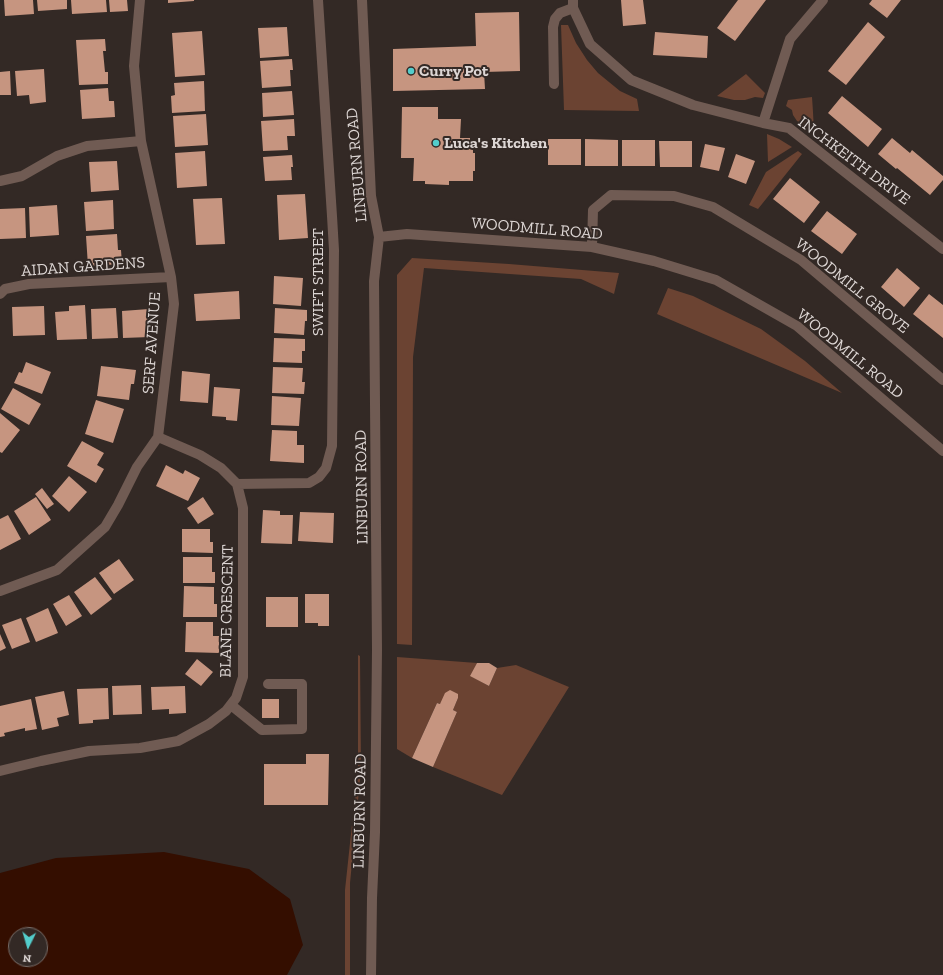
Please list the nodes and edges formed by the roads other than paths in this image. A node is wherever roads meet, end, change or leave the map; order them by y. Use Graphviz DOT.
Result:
graph roads {
  1 [pos="140,0"];
  2 [pos="318,0"];
  3 [pos="362,0"];
  4 [pos="823,0"];
  5 [pos="573,4"];
  6 [pos="554,84"];
  7 [pos="763,123"];
  8 [pos="141,141"];
  9 [pos="0,181"];
  10 [pos="379,237"];
  11 [pos="592,247"];
  12 [pos="943,249"];
  13 [pos="171,277"];
  14 [pos="0,294"];
  15 [pos="943,380"];
  16 [pos="158,437"];
  17 [pos="941,445"];
  18 [pos="237,484"];
  19 [pos="0,591"];
  20 [pos="268,684"];
  21 [pos="231,705"];
  22 [pos="0,771"];
  23 [pos="371,975"];
  1 -- 8 [label="street, SERF AVENUE"];
  2 -- 18 [label="street, SWIFT STREET"];
  3 -- 10 [label="street, LINBURN ROAD"];
  4 -- 7 [label="street"];
  5 -- 6 [label="street"];
  5 -- 7 [label="street, INCHKEITH DRIVE"];
  7 -- 12 [label="street, INCHKEITH DRIVE"];
  8 -- 9 [label="street"];
  8 -- 13 [label="street, SERF AVENUE"];
  10 -- 11 [label="street, WOODMILL ROAD"];
  10 -- 23 [label="street, LINBURN ROAD"];
  11 -- 15 [label="street, WOODMILL GROVE"];
  11 -- 17 [label="street, WOODMILL ROAD"];
  13 -- 14 [label="street, AIDAN GARDENS"];
  13 -- 16 [label="street, SERF AVENUE"];
  16 -- 18 [label="street"];
  16 -- 19 [label="street, SERF AVENUE"];
  18 -- 21 [label="street, BLANE CRESCENT"];
  20 -- 21 [label="street"];
  21 -- 22 [label="street, BLANE CRESCENT"];
}
